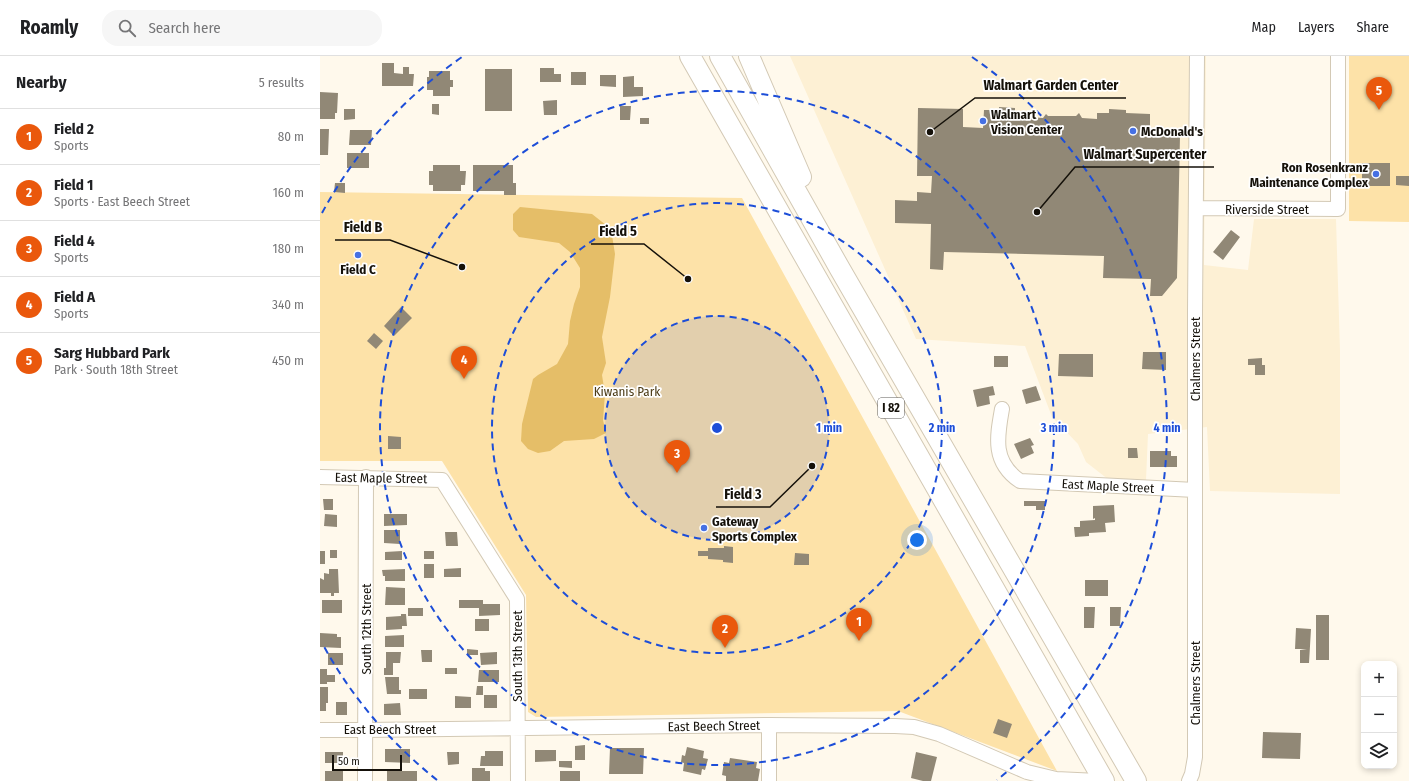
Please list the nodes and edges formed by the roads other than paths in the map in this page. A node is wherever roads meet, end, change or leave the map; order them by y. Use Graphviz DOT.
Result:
graph roads {
  1 [pos="675,56"];
  2 [pos="690,56"];
  3 [pos="720,56"];
  4 [pos="749,56"];
  5 [pos="1197,56"];
  6 [pos="1338,56"];
  7 [pos="1196,208"];
  8 [pos="840,269"];
  9 [pos="1002,408"];
  10 [pos="907,436"];
  11 [pos="320,477"];
  12 [pos="366,477"];
  13 [pos="442,480"];
  14 [pos="1195,490"];
  15 [pos="769,725"];
  16 [pos="518,728"];
  17 [pos="320,730"];
  18 [pos="365,730"];
  19 [pos="365,781"];
  20 [pos="518,781"];
  21 [pos="769,781"];
  22 [pos="1098,781"];
  23 [pos="1104,781"];
  24 [pos="1136,781"];
  25 [pos="1189,781"];
  1 -- 10 [label="highway"];
  2 -- 10 [label="highway, I 82"];
  3 -- 8 [label="highway, I 82"];
  4 -- 8 [label="highway"];
  5 -- 7 [label="street, Chalmers Street"];
  6 -- 7 [label="street, Riverside Street"];
  7 -- 14 [label="street, Chalmers Street"];
  8 -- 24 [label="highway, I 82"];
  9 -- 14 [label="street, East Maple Street"];
  10 -- 23 [label="highway, I 82"];
  11 -- 12 [label="street, East Maple Street"];
  12 -- 13 [label="street, East Maple Street"];
  12 -- 18 [label="street, South 12th Street"];
  13 -- 16 [label="street, South 13th Street"];
  14 -- 25 [label="street, Chalmers Street"];
  15 -- 16 [label="street, East Beech Street"];
  15 -- 21 [label="street"];
  15 -- 22 [label="street, East Beech Street"];
  16 -- 18 [label="street, East Beech Street"];
  16 -- 20 [label="street, South 13th Street"];
  17 -- 18 [label="street, East Beech Street"];
  18 -- 19 [label="street, South 12th Street"];
}
